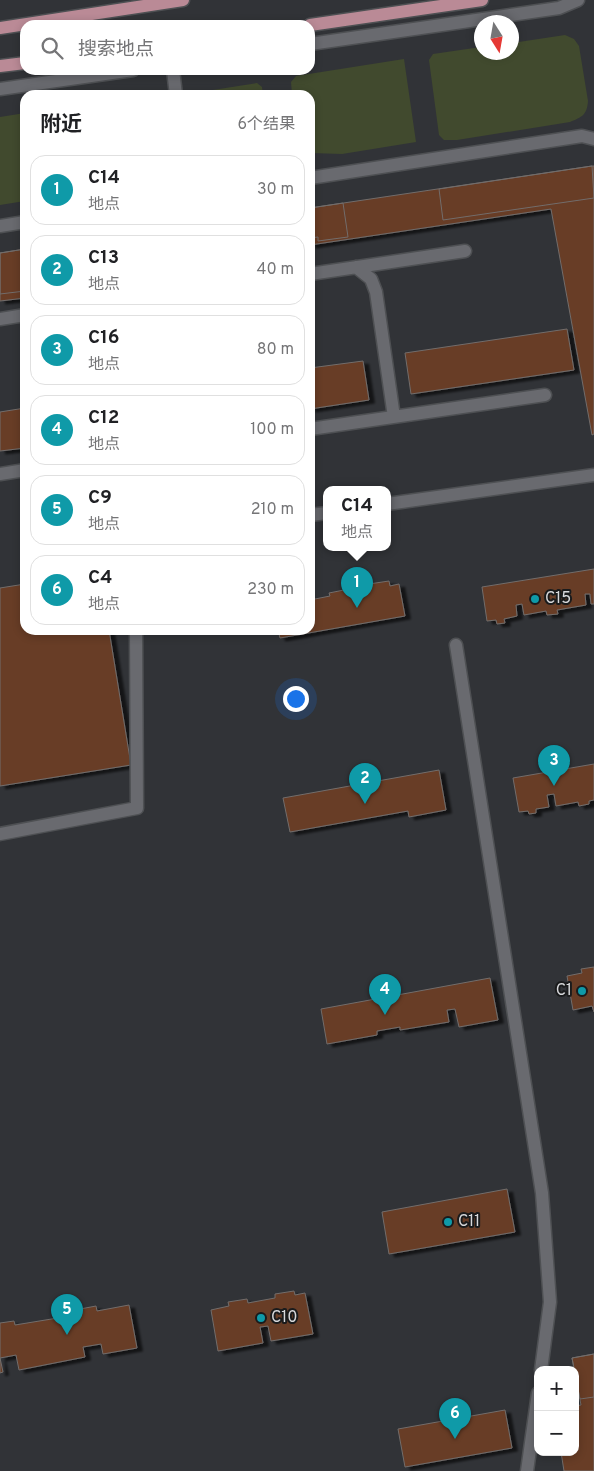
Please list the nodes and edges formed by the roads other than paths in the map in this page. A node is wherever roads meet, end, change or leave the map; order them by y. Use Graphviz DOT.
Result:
graph roads {
  1 [pos="183,0"];
  2 [pos="482,0"];
  3 [pos="578,0"];
  4 [pos="52,20"];
  5 [pos="315,24"];
  6 [pos="20,25"];
  7 [pos="0,28"];
  8 [pos="315,43"];
  9 [pos="20,64"];
  10 [pos="0,66"];
  11 [pos="98,75"];
  12 [pos="174,75"];
  13 [pos="0,89"];
  14 [pos="175,90"];
  15 [pos="594,139"];
  16 [pos="315,177"];
  17 [pos="20,223"];
  18 [pos="0,226"];
  19 [pos="465,251"];
  20 [pos="356,267"];
  21 [pos="315,273"];
  22 [pos="20,316"];
  23 [pos="0,319"];
  24 [pos="545,395"];
  25 [pos="394,417"];
  26 [pos="315,428"];
  27 [pos="20,471"];
  28 [pos="0,474"];
  29 [pos="594,475"];
  30 [pos="391,503"];
  31 [pos="136,635"];
  32 [pos="456,645"];
  33 [pos="0,834"];
  34 [pos="542,1366"];
  35 [pos="535,1411"];
  36 [pos="527,1471"];
  1 -- 4 [label="main road"];
  2 -- 5 [label="main road"];
  3 -- 8 [label="street"];
  6 -- 7 [label="main road"];
  9 -- 10 [label="main road"];
  11 -- 13 [label="street"];
  12 -- 14 [label="street"];
  15 -- 16 [label="street"];
  17 -- 18 [label="street"];
  19 -- 20 [label="street"];
  20 -- 21 [label="street"];
  20 -- 25 [label="street"];
  22 -- 23 [label="street"];
  24 -- 25 [label="street"];
  25 -- 26 [label="street"];
  27 -- 28 [label="street"];
  29 -- 30 [label="street"];
  31 -- 33 [label="street"];
  32 -- 34 [label="street"];
  35 -- 36 [label="street"];
}
